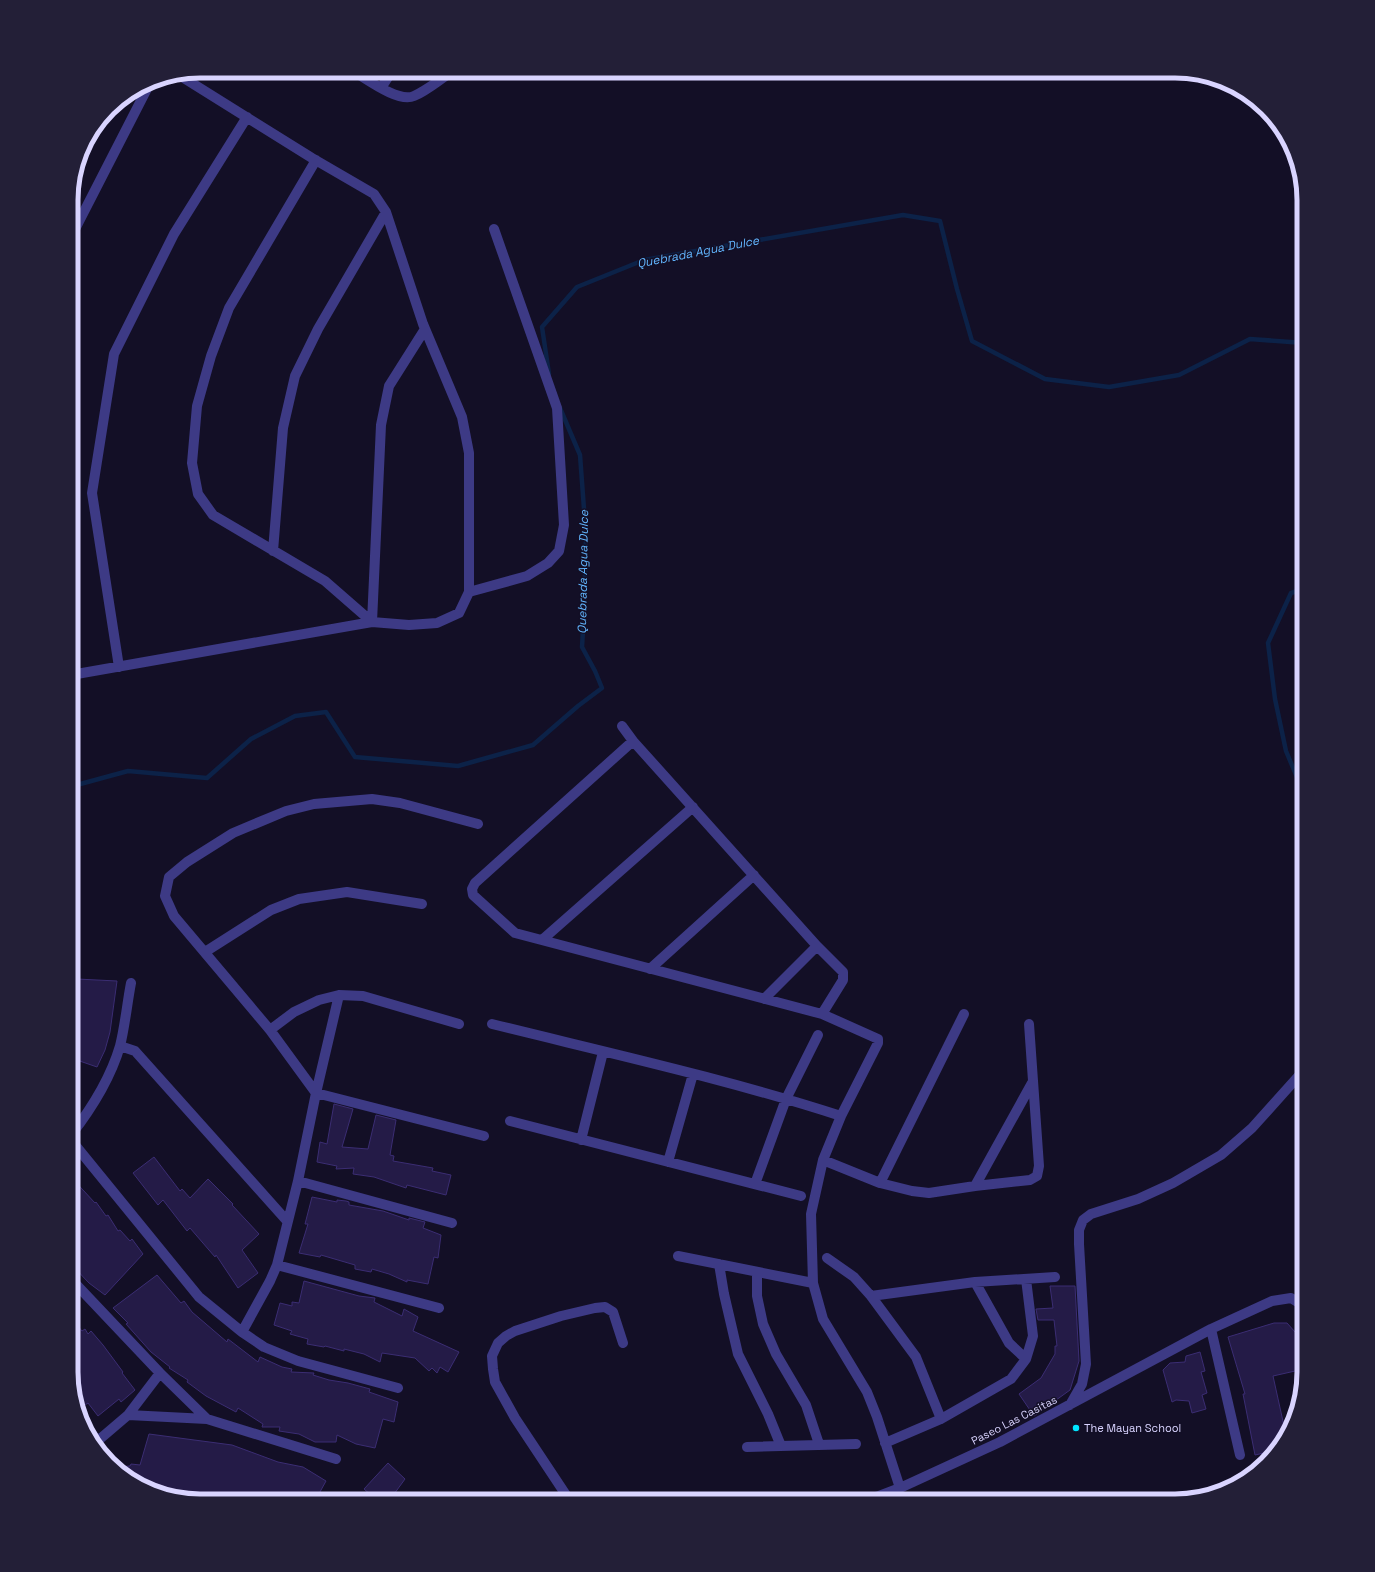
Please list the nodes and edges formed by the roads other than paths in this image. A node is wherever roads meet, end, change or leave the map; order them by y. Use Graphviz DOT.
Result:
graph roads {
  1 [pos="365,78"];
  2 [pos="388,78"];
  3 [pos="442,78"];
  4 [pos="185,79"];
  5 [pos="382,88"];
  6 [pos="146,90"];
  7 [pos="247,118"];
  8 [pos="316,160"];
  9 [pos="386,212"];
  10 [pos="78,223"];
  11 [pos="494,229"];
  12 [pos="425,329"];
  13 [pos="272,551"];
  14 [pos="469,592"];
  15 [pos="372,622"];
  16 [pos="119,667"];
  17 [pos="78,674"];
  18 [pos="622,726"];
  19 [pos="634,741"];
  20 [pos="693,807"];
  21 [pos="478,824"];
  22 [pos="754,875"];
  23 [pos="422,904"];
  24 [pos="542,940"];
  25 [pos="817,946"];
  26 [pos="206,952"];
  27 [pos="650,969"];
  28 [pos="131,983"];
  29 [pos="339,995"];
  30 [pos="764,999"];
  31 [pos="822,1014"];
  32 [pos="964,1014"];
  33 [pos="459,1024"];
  34 [pos="492,1024"];
  35 [pos="1029,1024"];
  36 [pos="270,1030"];
  37 [pos="818,1035"];
  38 [pos="120,1046"];
  39 [pos="603,1052"];
  40 [pos="693,1074"];
  41 [pos="1297,1078"];
  42 [pos="1032,1083"];
  43 [pos="316,1093"];
  44 [pos="786,1099"];
  45 [pos="841,1116"];
  46 [pos="510,1121"];
  47 [pos="78,1126"];
  48 [pos="484,1136"];
  49 [pos="581,1140"];
  50 [pos="78,1149"];
  51 [pos="823,1160"];
  52 [pos="668,1162"];
  53 [pos="298,1181"];
  54 [pos="880,1183"];
  55 [pos="755,1184"];
  56 [pos="976,1186"];
  57 [pos="801,1196"];
  58 [pos="287,1221"];
  59 [pos="452,1223"];
  60 [pos="678,1256"];
  61 [pos="826,1258"];
  62 [pos="720,1264"];
  63 [pos="276,1265"];
  64 [pos="757,1272"];
  65 [pos="1055,1277"];
  66 [pos="1026,1279"];
  67 [pos="976,1282"];
  68 [pos="813,1284"];
  69 [pos="78,1286"];
  70 [pos="871,1296"];
  71 [pos="1297,1302"];
  72 [pos="440,1308"];
  73 [pos="1211,1329"];
  74 [pos="242,1332"];
  75 [pos="623,1343"];
  76 [pos="1026,1359"];
  77 [pos="160,1373"];
  78 [pos="398,1388"];
  79 [pos="1070,1405"];
  80 [pos="128,1415"];
  81 [pos="207,1419"];
  82 [pos="941,1419"];
  83 [pos="99,1440"];
  84 [pos="885,1443"];
  85 [pos="819,1444"];
  86 [pos="856,1444"];
  87 [pos="781,1446"];
  88 [pos="747,1447"];
  89 [pos="1240,1455"];
  90 [pos="336,1459"];
  91 [pos="900,1488"];
  92 [pos="565,1494"];
  93 [pos="889,1494"];
  1 -- 5 [label="street"];
  2 -- 5 [label="street"];
  3 -- 5 [label="street"];
  4 -- 7 [label="street"];
  6 -- 10 [label="street"];
  7 -- 8 [label="street"];
  7 -- 16 [label="street"];
  8 -- 9 [label="street"];
  8 -- 13 [label="street"];
  9 -- 12 [label="street"];
  9 -- 13 [label="street"];
  11 -- 14 [label="street"];
  12 -- 14 [label="street"];
  12 -- 15 [label="street"];
  13 -- 15 [label="street"];
  14 -- 15 [label="street"];
  15 -- 16 [label="street"];
  16 -- 17 [label="street"];
  18 -- 19 [label="street"];
  19 -- 20 [label="street"];
  19 -- 24 [label="street"];
  20 -- 22 [label="street"];
  20 -- 24 [label="street"];
  21 -- 26 [label="street"];
  22 -- 25 [label="street"];
  22 -- 27 [label="street"];
  23 -- 26 [label="street"];
  24 -- 27 [label="street"];
  25 -- 30 [label="street"];
  25 -- 31 [label="street"];
  26 -- 36 [label="street"];
  27 -- 30 [label="street"];
  28 -- 38 [label="street"];
  29 -- 33 [label="street"];
  29 -- 36 [label="street"];
  29 -- 43 [label="street"];
  30 -- 31 [label="street"];
  31 -- 45 [label="street"];
  32 -- 54 [label="street"];
  34 -- 39 [label="street"];
  35 -- 42 [label="street"];
  36 -- 43 [label="street"];
  37 -- 44 [label="street"];
  38 -- 47 [label="street"];
  38 -- 58 [label="street"];
  39 -- 40 [label="street"];
  39 -- 49 [label="street"];
  40 -- 44 [label="street"];
  40 -- 52 [label="street"];
  41 -- 79 [label="street"];
  42 -- 56 [label="street"];
  42 -- 56 [label="street"];
  43 -- 48 [label="street"];
  43 -- 53 [label="street"];
  44 -- 45 [label="street"];
  44 -- 55 [label="street"];
  45 -- 51 [label="street"];
  46 -- 49 [label="street"];
  49 -- 52 [label="street"];
  50 -- 74 [label="street"];
  51 -- 54 [label="street"];
  51 -- 68 [label="street"];
  52 -- 55 [label="street"];
  53 -- 58 [label="street"];
  53 -- 59 [label="street"];
  54 -- 56 [label="street"];
  55 -- 57 [label="street"];
  58 -- 63 [label="street"];
  60 -- 62 [label="street"];
  61 -- 70 [label="street"];
  62 -- 64 [label="street"];
  62 -- 87 [label="street"];
  63 -- 72 [label="street"];
  63 -- 74 [label="street"];
  64 -- 68 [label="street"];
  64 -- 85 [label="street"];
  65 -- 66 [label="street"];
  66 -- 67 [label="street"];
  66 -- 76 [label="street"];
  67 -- 70 [label="street"];
  67 -- 76 [label="street"];
  68 -- 84 [label="street"];
  69 -- 77 [label="street"];
  70 -- 82 [label="street"];
  71 -- 73 [label="street, Paseo Las Casitas"];
  73 -- 79 [label="street, Paseo Las Casitas"];
  73 -- 89 [label="street"];
  74 -- 78 [label="street"];
  75 -- 92 [label="street"];
  76 -- 82 [label="street"];
  77 -- 80 [label="street"];
  77 -- 81 [label="street"];
  79 -- 91 [label="street, Paseo Las Casitas"];
  80 -- 81 [label="street"];
  80 -- 83 [label="street"];
  81 -- 90 [label="street"];
  82 -- 84 [label="street"];
  84 -- 91 [label="street"];
  85 -- 86 [label="street"];
  85 -- 87 [label="street"];
  87 -- 88 [label="street"];
  91 -- 93 [label="street, Paseo Las Casitas"];
}
